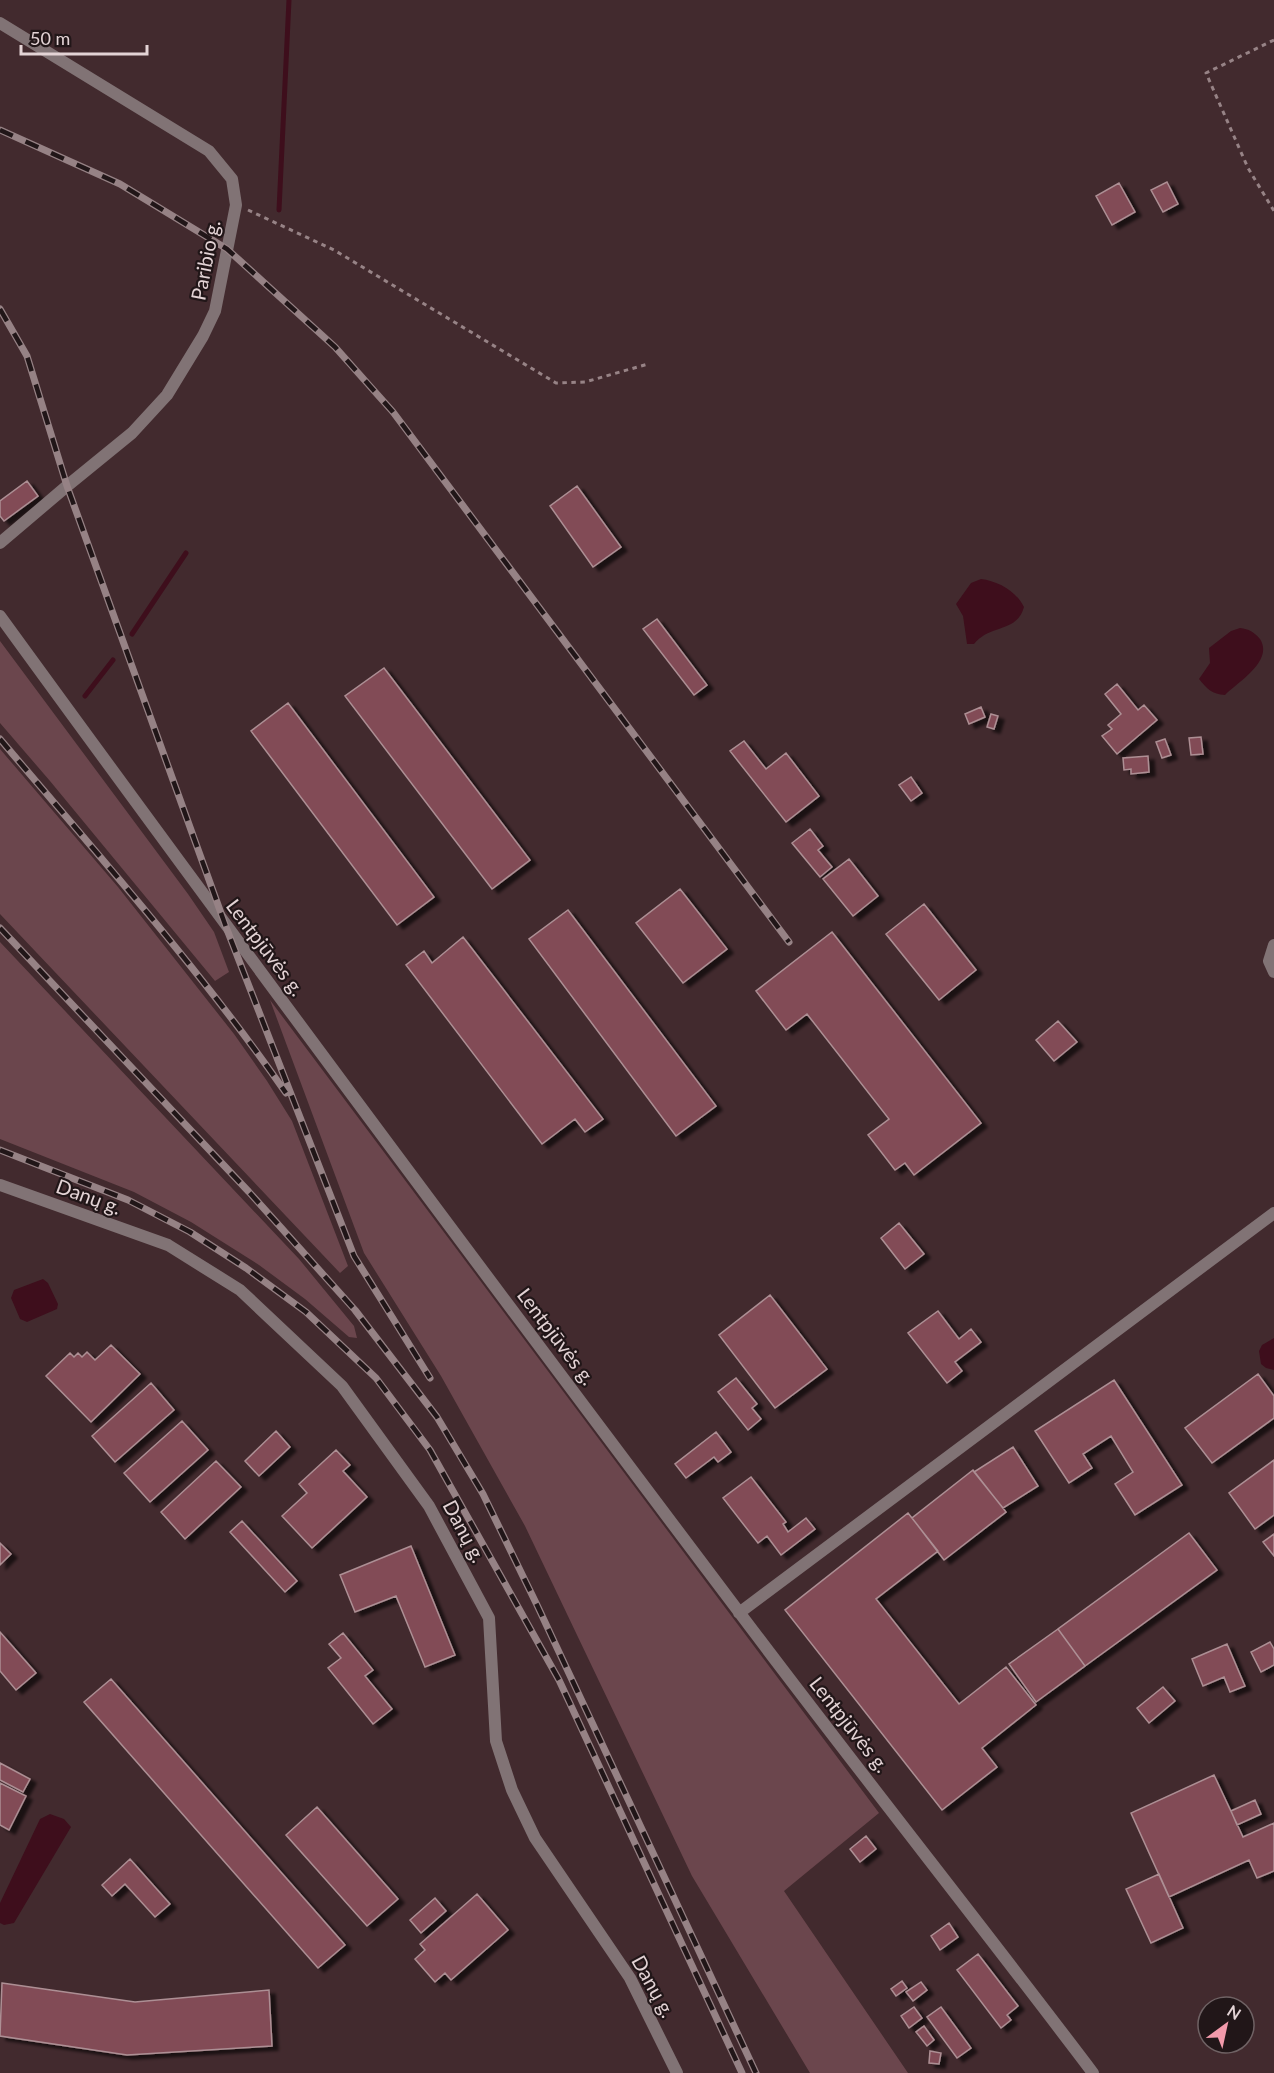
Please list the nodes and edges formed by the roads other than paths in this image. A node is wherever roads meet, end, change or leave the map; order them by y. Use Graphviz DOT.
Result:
graph roads {
  1 [pos="0,23"];
  2 [pos="0,543"];
  3 [pos="0,616"];
  4 [pos="1274,945"];
  5 [pos="1274,972"];
  6 [pos="0,1185"];
  7 [pos="1274,1213"];
  8 [pos="739,1613"];
  9 [pos="677,2073"];
  10 [pos="1093,2073"];
  1 -- 2 [label="street, Paribio g."];
  3 -- 8 [label="street, Lentpjūvės g."];
  4 -- 5 [label="street"];
  6 -- 9 [label="street, Danų g."];
  7 -- 8 [label="street"];
  8 -- 10 [label="street, Lentpjūvės g."];
}
